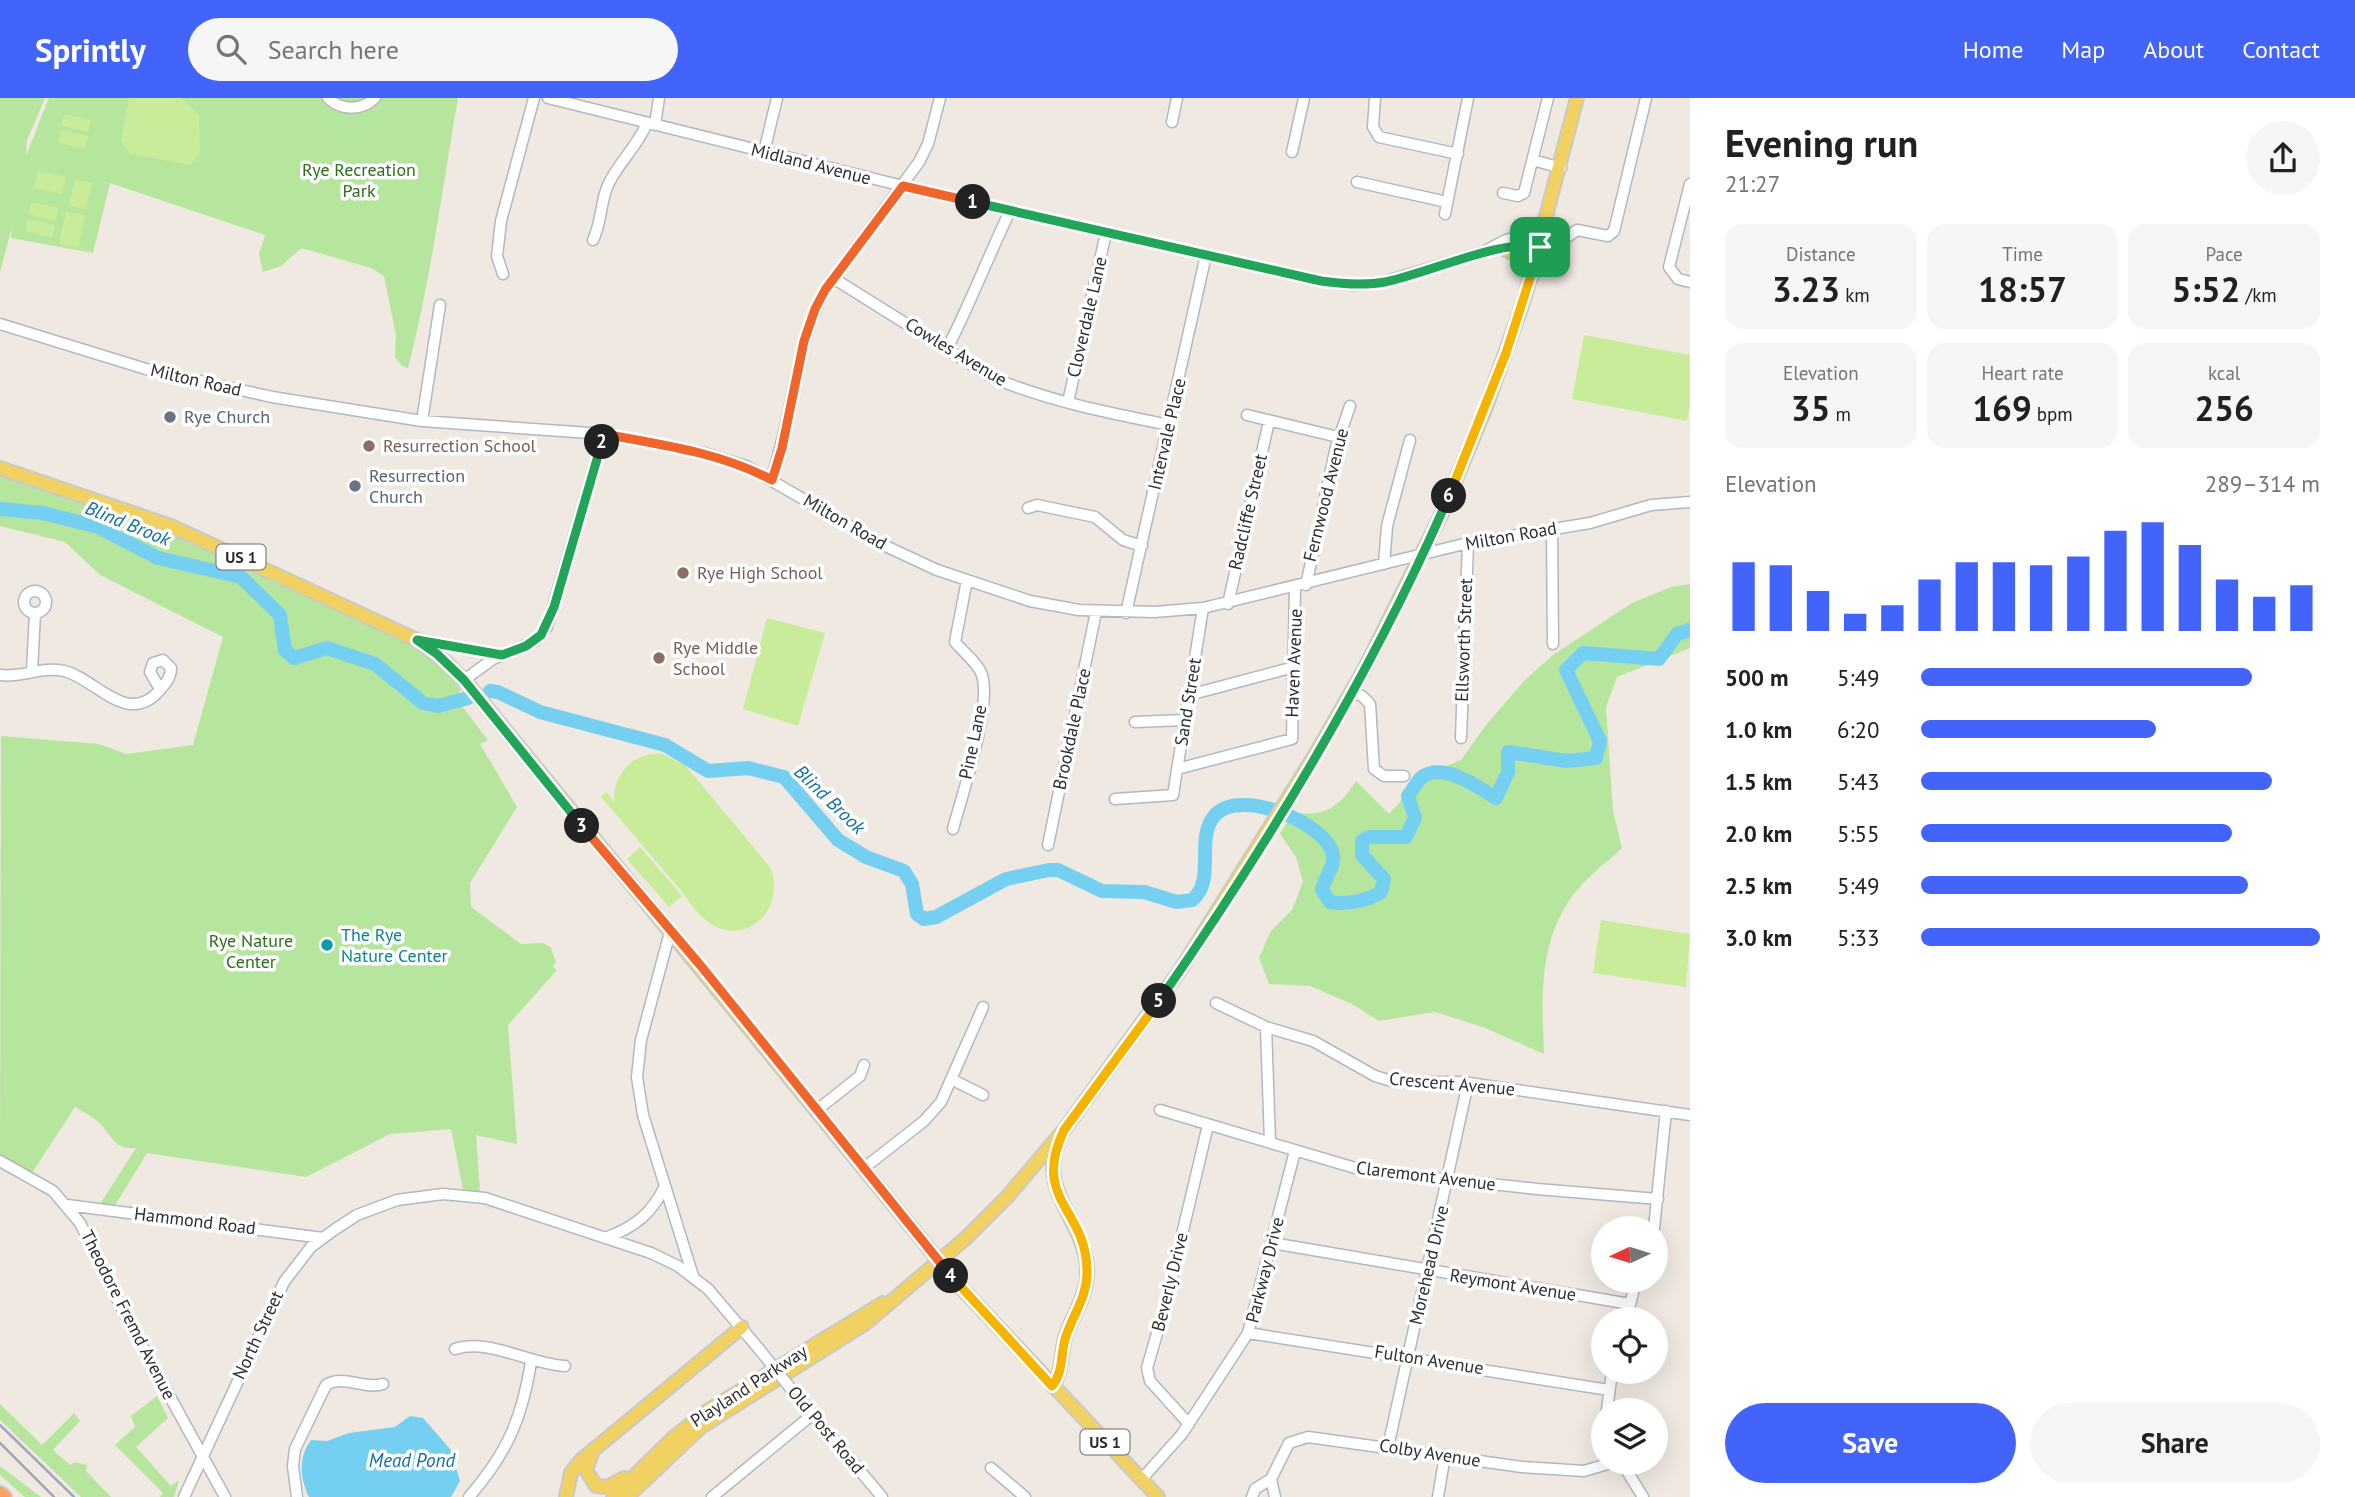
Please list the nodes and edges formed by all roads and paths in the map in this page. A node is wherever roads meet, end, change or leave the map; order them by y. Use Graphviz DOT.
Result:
graph roads {
  1 [pos="328,98"];
  2 [pos="375,98"];
  3 [pos="534,98"];
  4 [pos="548,98"];
  5 [pos="659,98"];
  6 [pos="776,98"];
  7 [pos="940,98"];
  8 [pos="1177,98"];
  9 [pos="1304,98"];
  10 [pos="1375,98"];
  11 [pos="1468,98"];
  12 [pos="1548,98"];
  13 [pos="1577,98"];
  14 [pos="1646,98"];
  15 [pos="1172,122"];
  16 [pos="651,124"];
  17 [pos="764,152"];
  18 [pos="1292,152"];
  19 [pos="1458,154"];
  20 [pos="1533,160"];
  21 [pos="1560,168"];
  22 [pos="1357,182"];
  23 [pos="1690,184"];
  24 [pos="903,186"];
  25 [pos="1503,193"];
  26 [pos="1447,202"];
  27 [pos="1010,211"];
  28 [pos="1445,214"];
  29 [pos="1545,229"];
  30 [pos="1106,233"];
  31 [pos="593,240"];
  32 [pos="1540,247"];
  33 [pos="1504,249"];
  34 [pos="1484,252"];
  35 [pos="1206,255"];
  36 [pos="503,274"];
  37 [pos="1532,276"];
  38 [pos="833,278"];
  39 [pos="1690,282"];
  40 [pos="440,305"];
  41 [pos="0,324"];
  42 [pos="947,349"];
  43 [pos="1068,402"];
  44 [pos="1350,406"];
  45 [pos="1247,415"];
  46 [pos="422,421"];
  47 [pos="1269,421"];
  48 [pos="1169,425"];
  49 [pos="604,434"];
  50 [pos="1338,437"];
  51 [pos="1410,440"];
  52 [pos="0,468"];
  53 [pos="772,480"];
  54 [pos="1690,502"];
  55 [pos="1028,508"];
  56 [pos="1552,529"];
  57 [pos="1468,543"];
  58 [pos="1142,546"];
  59 [pos="1422,554"];
  60 [pos="1384,565"];
  61 [pos="967,580"];
  62 [pos="1306,585"];
  63 [pos="1295,588"];
  64 [pos="1228,604"];
  65 [pos="1203,608"];
  66 [pos="1096,612"];
  67 [pos="35,613"];
  68 [pos="1126,613"];
  69 [pos="417,640"];
  70 [pos="1553,644"];
  71 [pos="502,655"];
  72 [pos="1294,667"];
  73 [pos="32,671"];
  74 [pos="0,675"];
  75 [pos="464,680"];
  76 [pos="160,689"];
  77 [pos="1351,692"];
  78 [pos="1189,695"];
  79 [pos="1185,720"];
  80 [pos="1135,722"];
  81 [pos="1461,738"];
  82 [pos="1177,769"];
  83 [pos="1404,776"];
  84 [pos="1115,799"];
  85 [pos="953,829"];
  86 [pos="1048,845"];
  87 [pos="670,932"];
  88 [pos="1216,1003"];
  89 [pos="983,1007"];
  90 [pos="1266,1027"];
  91 [pos="864,1065"];
  92 [pos="953,1080"];
  93 [pos="1468,1083"];
  94 [pos="983,1095"];
  95 [pos="1160,1110"];
  96 [pos="817,1111"];
  97 [pos="1665,1111"];
  98 [pos="1690,1115"];
  99 [pos="1208,1125"];
  100 [pos="1064,1130"];
  101 [pos="1270,1142"];
  102 [pos="1294,1151"];
  103 [pos="0,1161"];
  104 [pos="864,1168"];
  105 [pos="1448,1180"];
  106 [pos="665,1186"];
  107 [pos="1658,1199"];
  108 [pos="67,1205"];
  109 [pos="1656,1216"];
  110 [pos="608,1237"];
  111 [pos="323,1238"];
  112 [pos="1272,1243"];
  113 [pos="1429,1271"];
  114 [pos="693,1277"];
  115 [pos="1633,1293"];
  116 [pos="899,1295"];
  117 [pos="1630,1304"];
  118 [pos="1629,1307"];
  119 [pos="742,1327"];
  120 [pos="1248,1333"];
  121 [pos="455,1349"];
  122 [pos="1408,1357"];
  123 [pos="531,1362"];
  124 [pos="565,1366"];
  125 [pos="383,1384"];
  126 [pos="1610,1384"];
  127 [pos="1052,1386"];
  128 [pos="1609,1390"];
  129 [pos="1608,1398"];
  130 [pos="813,1414"];
  131 [pos="1189,1424"];
  132 [pos="680,1445"];
  133 [pos="663,1447"];
  134 [pos="1388,1447"];
  135 [pos="594,1449"];
  136 [pos="1445,1455"];
  137 [pos="202,1456"];
  138 [pos="991,1468"];
  139 [pos="1591,1469"];
  140 [pos="1629,1475"];
  141 [pos="1271,1479"];
  142 [pos="1142,1480"];
  143 [pos="184,1497"];
  144 [pos="225,1497"];
  145 [pos="297,1497"];
  146 [pos="469,1497"];
  147 [pos="566,1497"];
  148 [pos="613,1497"];
  149 [pos="626,1497"];
  150 [pos="635,1497"];
  151 [pos="712,1497"];
  152 [pos="882,1497"];
  153 [pos="1025,1497"];
  154 [pos="1158,1497"];
  155 [pos="1252,1497"];
  156 [pos="1275,1497"];
  157 [pos="1438,1497"];
  158 [pos="1643,1497"];
  1 -- 2 [label="street"];
  3 -- 36 [label="street"];
  4 -- 16 [label="street, Midland Avenue"];
  5 -- 16 [label="street"];
  6 -- 17 [label="street"];
  7 -- 24 [label="street"];
  8 -- 15 [label="street"];
  9 -- 18 [label="street"];
  10 -- 19 [label="street"];
  11 -- 19 [label="street"];
  12 -- 20 [label="street"];
  13 -- 21 [label="main road, Playland Parkway"];
  14 -- 32 [label="street, Midland Avenue"];
  16 -- 17 [label="street, Midland Avenue"];
  16 -- 31 [label="street"];
  17 -- 24 [label="street, Midland Avenue"];
  19 -- 26 [label="street"];
  20 -- 21 [label="street"];
  20 -- 25 [label="street"];
  21 -- 29 [label="main road, Playland Parkway"];
  22 -- 26 [label="street"];
  23 -- 39 [label="street"];
  24 -- 27 [label="street, Midland Avenue"];
  24 -- 38 [label="street"];
  26 -- 28 [label="street"];
  27 -- 30 [label="street, Midland Avenue"];
  27 -- 42 [label="street"];
  29 -- 32 [label="main road, Playland Parkway"];
  29 -- 34 [label="street, Midland Avenue"];
  30 -- 35 [label="street, Midland Avenue"];
  30 -- 43 [label="street, Cloverdale Lane"];
  32 -- 33 [label="street, Midland Avenue"];
  32 -- 37 [label="main road, Playland Parkway"];
  33 -- 34 [label="street, Midland Avenue"];
  33 -- 37 [label="main road"];
  34 -- 35 [label="street, Midland Avenue"];
  35 -- 48 [label="street, Intervale Place"];
  37 -- 59 [label="main road, Playland Parkway"];
  38 -- 42 [label="street, Cowles Avenue"];
  38 -- 53 [label="street"];
  40 -- 46 [label="street"];
  41 -- 46 [label="street, Milton Road"];
  42 -- 43 [label="street, Cowles Avenue"];
  43 -- 48 [label="street, Cowles Avenue"];
  44 -- 50 [label="street, Fernwood Avenue"];
  45 -- 47 [label="street"];
  46 -- 49 [label="street, Milton Road"];
  47 -- 50 [label="street"];
  47 -- 64 [label="street, Radcliffe Street"];
  48 -- 58 [label="street, Intervale Place"];
  49 -- 53 [label="street, Milton Road"];
  49 -- 71 [label="street"];
  50 -- 62 [label="street, Fernwood Avenue"];
  51 -- 60 [label="street"];
  52 -- 69 [label="main road, US 1"];
  53 -- 61 [label="street, Milton Road"];
  54 -- 56 [label="street, Milton Road"];
  55 -- 58 [label="street"];
  56 -- 57 [label="street, Milton Road"];
  56 -- 70 [label="street"];
  57 -- 59 [label="street, Milton Road"];
  57 -- 81 [label="street, Ellsworth Street"];
  58 -- 68 [label="street, Intervale Place"];
  59 -- 60 [label="street, Milton Road"];
  59 -- 77 [label="main road, Playland Parkway"];
  60 -- 62 [label="street, Milton Road"];
  61 -- 66 [label="street, Milton Road"];
  61 -- 85 [label="street, Pine Lane"];
  62 -- 63 [label="street, Milton Road"];
  63 -- 64 [label="street, Milton Road"];
  63 -- 72 [label="street, Haven Avenue"];
  64 -- 65 [label="street, Milton Road"];
  65 -- 68 [label="street, Milton Road"];
  65 -- 78 [label="street, Sand Street"];
  66 -- 68 [label="street, Milton Road"];
  66 -- 86 [label="street, Brookdale Place"];
  67 -- 73 [label="street"];
  69 -- 71 [label="street"];
  69 -- 75 [label="main road, US 1"];
  71 -- 75 [label="street"];
  72 -- 78 [label="street"];
  72 -- 82 [label="street, Haven Avenue"];
  73 -- 74 [label="street"];
  73 -- 76 [label="street"];
  75 -- 87 [label="main road, US 1"];
  77 -- 83 [label="street"];
  77 -- 100 [label="main road, Playland Parkway"];
  78 -- 79 [label="street, Sand Street"];
  79 -- 80 [label="street"];
  79 -- 82 [label="street, Sand Street"];
  82 -- 84 [label="street, Sand Street"];
  87 -- 96 [label="main road, US 1"];
  87 -- 106 [label="street, Old Post Road"];
  88 -- 90 [label="street, Crescent Avenue"];
  89 -- 92 [label="street"];
  90 -- 93 [label="street, Crescent Avenue"];
  90 -- 101 [label="street"];
  91 -- 96 [label="street"];
  92 -- 94 [label="street"];
  92 -- 104 [label="street"];
  93 -- 97 [label="street, Crescent Avenue"];
  93 -- 105 [label="street, Morehead Drive"];
  95 -- 99 [label="street, Claremont Avenue"];
  96 -- 104 [label="main road, US 1"];
  97 -- 98 [label="street, Crescent Avenue"];
  97 -- 107 [label="street"];
  99 -- 101 [label="street, Claremont Avenue"];
  99 -- 131 [label="street, Beverly Drive"];
  100 -- 116 [label="main road, Playland Parkway"];
  100 -- 127 [label="main road"];
  101 -- 102 [label="street, Claremont Avenue"];
  102 -- 105 [label="street, Claremont Avenue"];
  102 -- 112 [label="street, Parkway Drive"];
  103 -- 108 [label="street, Theodore Fremd Avenue"];
  104 -- 127 [label="main road, US 1, bridge"];
  105 -- 107 [label="street, Claremont Avenue"];
  105 -- 113 [label="street, Morehead Drive"];
  106 -- 110 [label="street"];
  106 -- 114 [label="street, Old Post Road"];
  107 -- 109 [label="street"];
  108 -- 111 [label="street, Hammond Road"];
  108 -- 137 [label="street, Theodore Fremd Avenue"];
  110 -- 111 [label="street, North Street"];
  110 -- 114 [label="street, North Street"];
  111 -- 137 [label="street, North Street"];
  112 -- 113 [label="street, Reymont Avenue"];
  112 -- 120 [label="street, Parkway Drive"];
  113 -- 117 [label="street, Reymont Avenue"];
  113 -- 122 [label="street, Morehead Drive"];
  114 -- 119 [label="street, Old Post Road"];
  115 -- 117 [label="street"];
  116 -- 132 [label="main road, Playland Parkway"];
  116 -- 133 [label="main road, Playland Parkway"];
  117 -- 118 [label="street"];
  119 -- 130 [label="street, Old Post Road, bridge"];
  119 -- 135 [label="main road"];
  120 -- 122 [label="street, Fulton Avenue"];
  120 -- 131 [label="street, Parkway Drive"];
  121 -- 123 [label="street"];
  122 -- 128 [label="street, Fulton Avenue"];
  122 -- 134 [label="street, Morehead Drive"];
  123 -- 124 [label="street"];
  123 -- 146 [label="street"];
  125 -- 145 [label="street"];
  126 -- 128 [label="street"];
  127 -- 142 [label="main road, US 1"];
  128 -- 129 [label="street"];
  130 -- 151 [label="street"];
  130 -- 152 [label="street, Old Post Road"];
  131 -- 142 [label="street, Parkway Drive"];
  132 -- 149 [label="main road, Playland Parkway"];
  132 -- 150 [label="main road"];
  133 -- 135 [label="main road"];
  133 -- 148 [label="main road, Playland Parkway"];
  134 -- 136 [label="street, Colby Avenue"];
  134 -- 141 [label="street, Colby Avenue"];
  135 -- 147 [label="main road"];
  136 -- 139 [label="street, Colby Avenue"];
  136 -- 157 [label="street"];
  137 -- 143 [label="street, North Street"];
  137 -- 144 [label="street, Theodore Fremd Avenue"];
  138 -- 153 [label="street"];
  140 -- 158 [label="street"];
  141 -- 155 [label="street, Colby Avenue"];
  141 -- 156 [label="street"];
  142 -- 154 [label="main road, US 1"];
}
